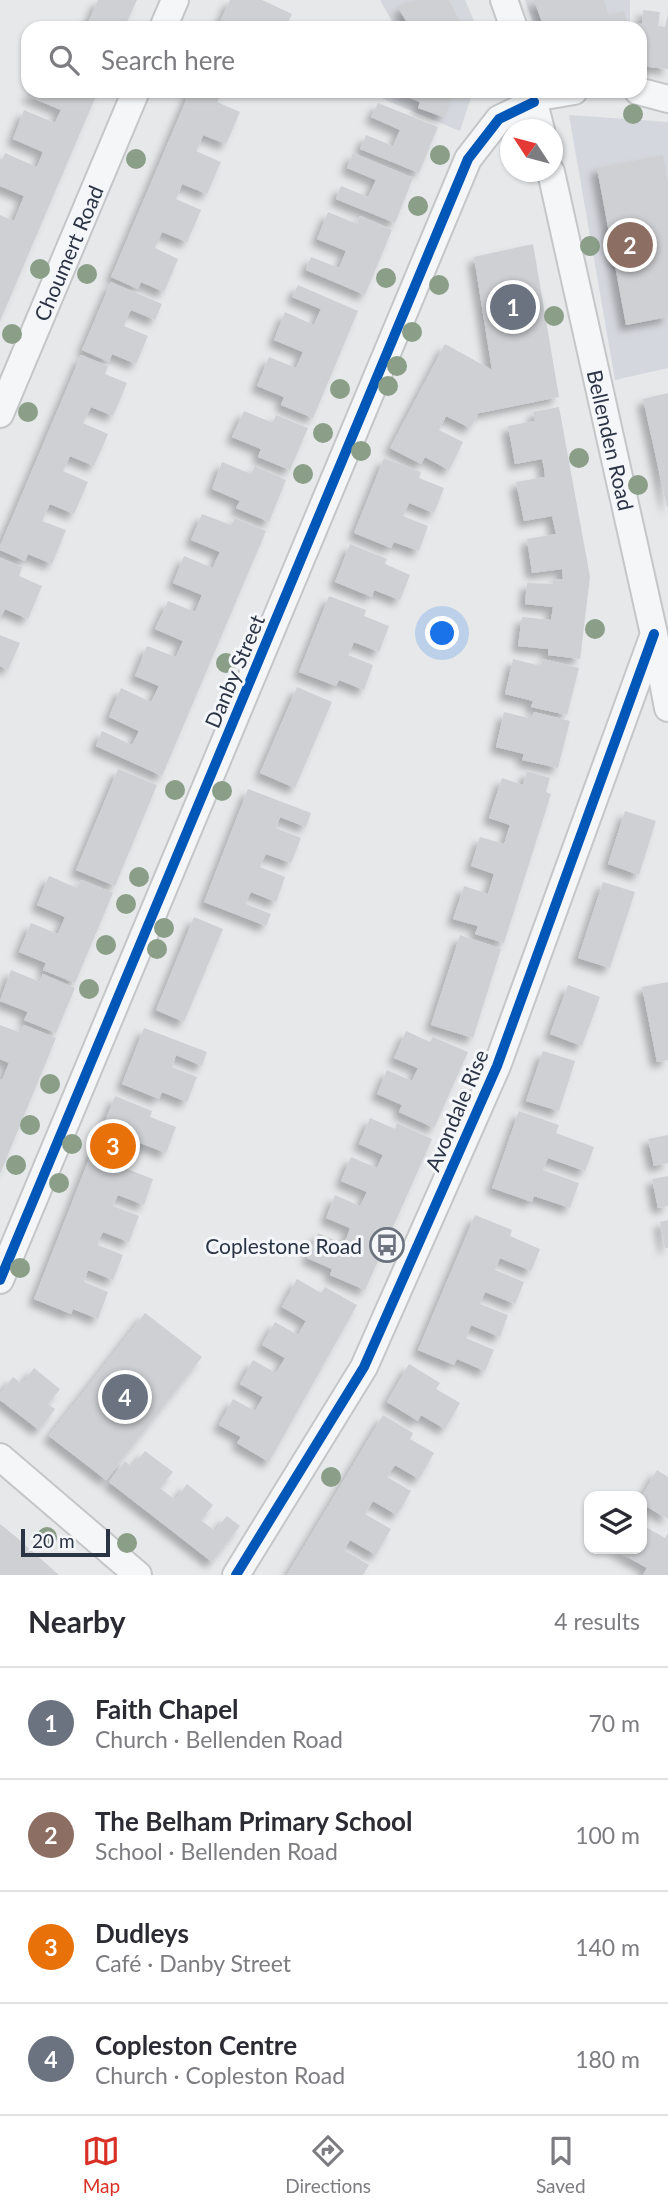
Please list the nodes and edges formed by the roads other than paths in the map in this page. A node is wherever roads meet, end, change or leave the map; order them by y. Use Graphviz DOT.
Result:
graph roads {
  1 [pos="174,0"];
  2 [pos="504,0"];
  3 [pos="166,21"];
  4 [pos="512,21"];
  5 [pos="647,93"];
  6 [pos="133,98"];
  7 [pos="531,98"];
  8 [pos="533,98"];
  9 [pos="668,99"];
  10 [pos="538,119"];
  11 [pos="553,182"];
  12 [pos="0,414"];
  13 [pos="654,634"];
  14 [pos="668,708"];
  15 [pos="0,1280"];
  16 [pos="0,1457"];
  17 [pos="138,1575"];
  18 [pos="236,1575"];
  1 -- 3 [label="street"];
  2 -- 4 [label="street"];
  5 -- 9 [label="street"];
  6 -- 12 [label="street, Choumert Road"];
  7 -- 15 [label="street, Danby Street"];
  8 -- 10 [label="street"];
  11 -- 13 [label="street, Bellenden Road"];
  13 -- 14 [label="street, Bellenden Road"];
  13 -- 18 [label="street, Avondale Rise"];
  16 -- 17 [label="street"];
}
